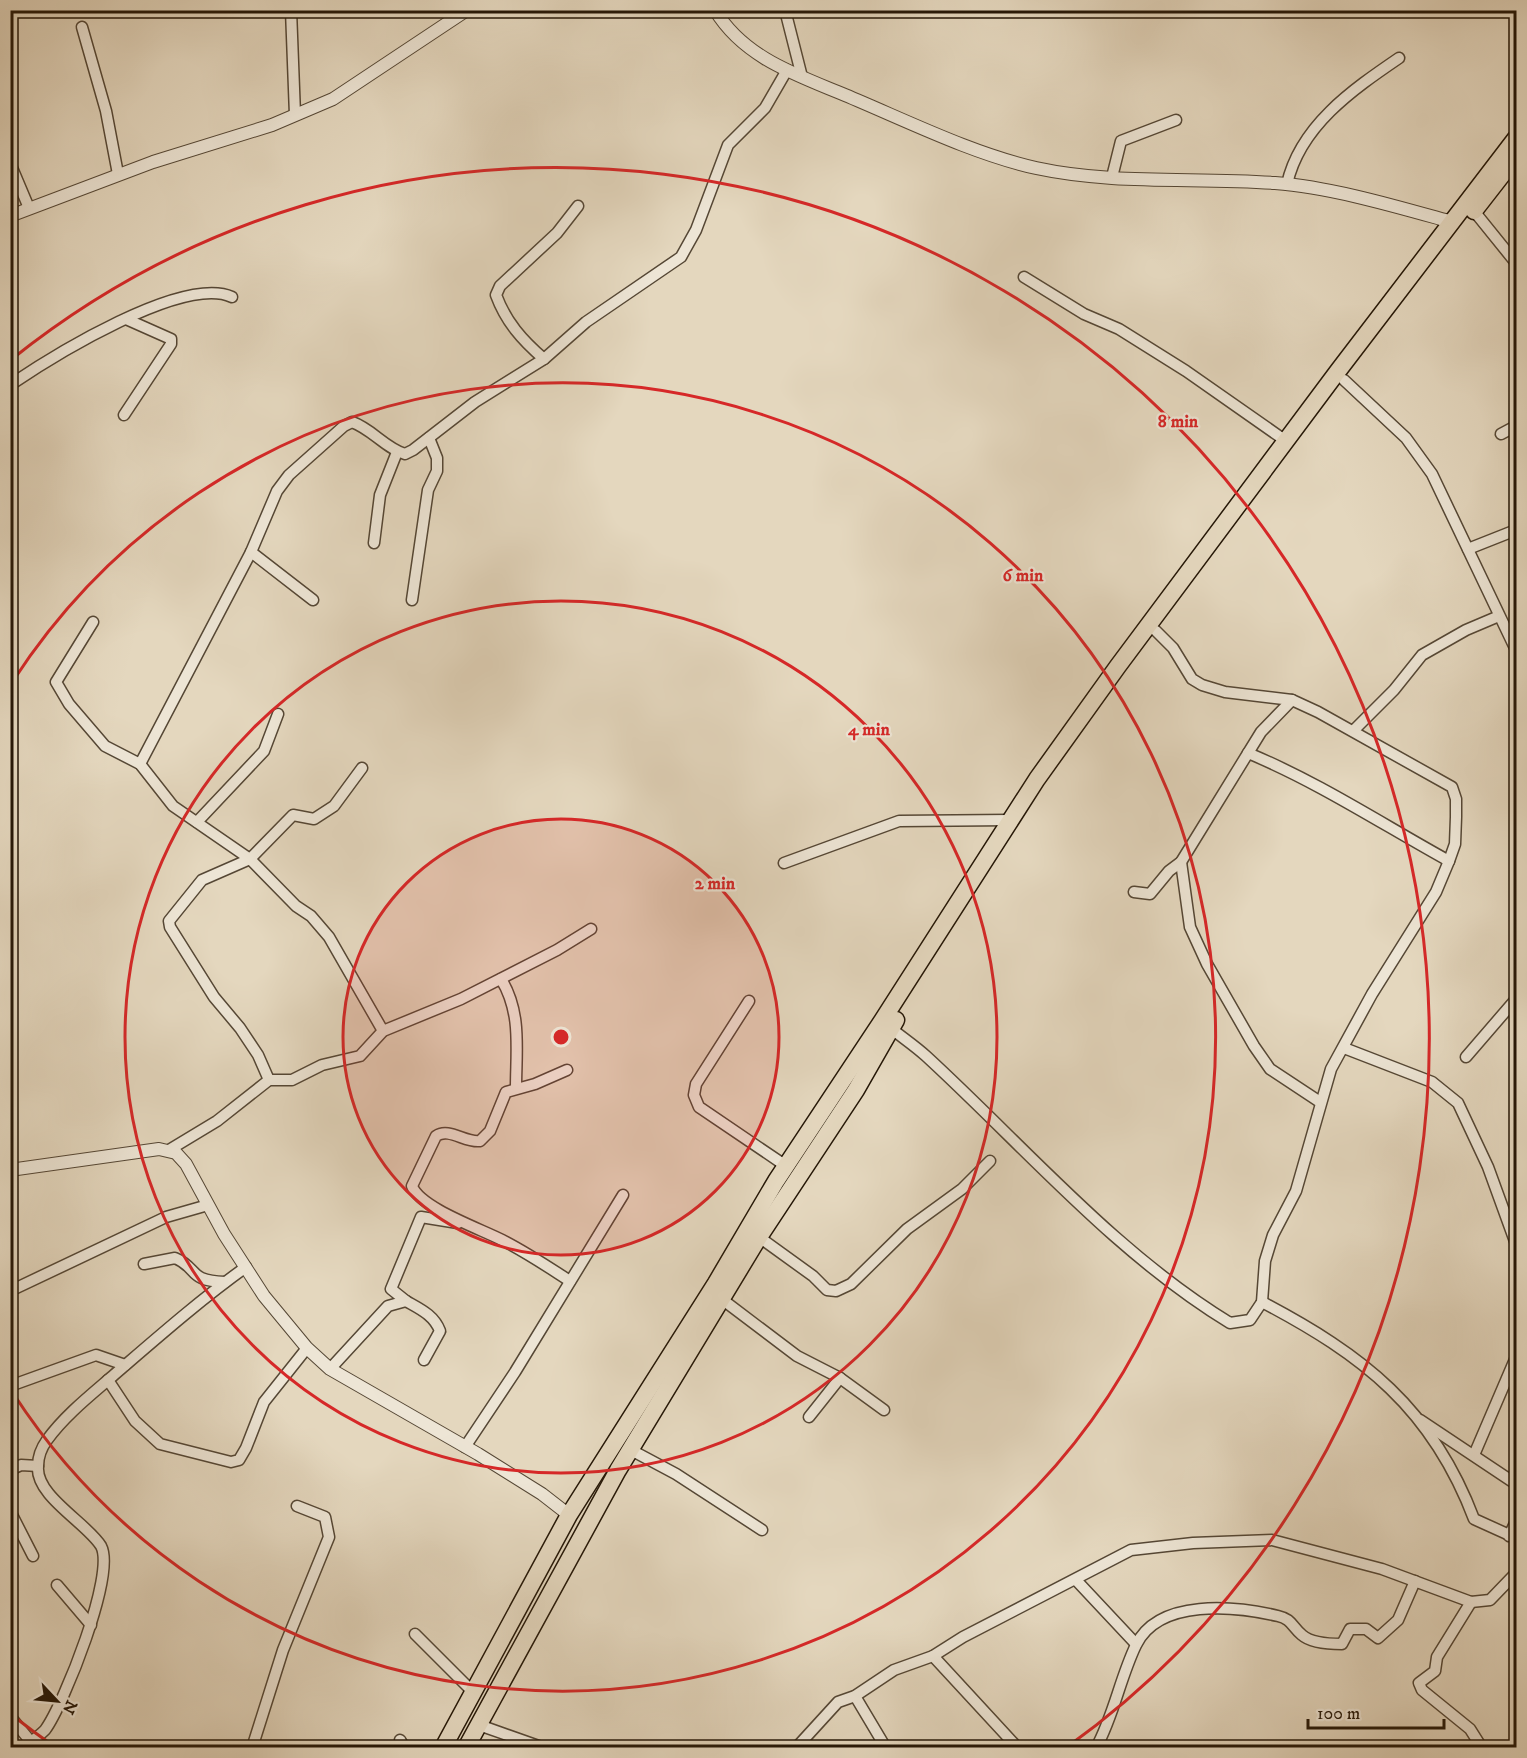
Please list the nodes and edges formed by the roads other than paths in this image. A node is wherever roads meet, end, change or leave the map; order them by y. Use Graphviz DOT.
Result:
graph roads {
  1 [pos="291,10"];
  2 [pos="467,10"];
  3 [pos="715,10"];
  4 [pos="785,10"];
  5 [pos="82,27"];
  6 [pos="1400,58"];
  7 [pos="787,70"];
  8 [pos="802,77"];
  9 [pos="295,115"];
  10 [pos="1176,120"];
  11 [pos="1516,138"];
  12 [pos="1516,157"];
  13 [pos="10,163"];
  14 [pos="118,174"];
  15 [pos="1112,177"];
  16 [pos="1287,184"];
  17 [pos="578,206"];
  18 [pos="28,208"];
  19 [pos="1474,211"];
  20 [pos="10,216"];
  21 [pos="1452,222"];
  22 [pos="1516,263"];
  23 [pos="1024,277"];
  24 [pos="232,297"];
  25 [pos="126,319"];
  26 [pos="544,359"];
  27 [pos="1344,380"];
  28 [pos="10,385"];
  29 [pos="124,415"];
  30 [pos="1516,426"];
  31 [pos="1501,434"];
  32 [pos="429,438"];
  33 [pos="1286,441"];
  34 [pos="397,452"];
  35 [pos="1516,530"];
  36 [pos="374,543"];
  37 [pos="1215,545"];
  38 [pos="1468,549"];
  39 [pos="251,552"];
  40 [pos="313,600"];
  41 [pos="412,600"];
  42 [pos="1498,616"];
  43 [pos="93,622"];
  44 [pos="1156,631"];
  45 [pos="1516,650"];
  46 [pos="1293,700"];
  47 [pos="278,714"];
  48 [pos="1353,731"];
  49 [pos="1248,753"];
  50 [pos="140,764"];
  51 [pos="362,768"];
  52 [pos="1011,820"];
  53 [pos="197,822"];
  54 [pos="250,859"];
  55 [pos="1449,861"];
  56 [pos="1180,862"];
  57 [pos="784,863"];
  58 [pos="1134,892"];
  59 [pos="591,930"];
  60 [pos="501,979"];
  61 [pos="1516,999"];
  62 [pos="749,1001"];
  63 [pos="886,1025"];
  64 [pos="383,1031"];
  65 [pos="1344,1048"];
  66 [pos="1466,1057"];
  67 [pos="567,1070"];
  68 [pos="269,1080"];
  69 [pos="516,1088"];
  70 [pos="1320,1102"];
  71 [pos="170,1150"];
  72 [pos="990,1161"];
  73 [pos="786,1166"];
  74 [pos="10,1170"];
  75 [pos="623,1195"];
  76 [pos="208,1205"];
  77 [pos="465,1224"];
  78 [pos="759,1237"];
  79 [pos="1516,1244"];
  80 [pos="144,1263"];
  81 [pos="246,1267"];
  82 [pos="570,1281"];
  83 [pos="225,1282"];
  84 [pos="10,1291"];
  85 [pos="723,1300"];
  86 [pos="406,1301"];
  87 [pos="1262,1302"];
  88 [pos="307,1348"];
  89 [pos="1516,1357"];
  90 [pos="424,1360"];
  91 [pos="125,1365"];
  92 [pos="330,1369"];
  93 [pos="840,1378"];
  94 [pos="108,1380"];
  95 [pos="10,1386"];
  96 [pos="884,1410"];
  97 [pos="808,1418"];
  98 [pos="1418,1418"];
  99 [pos="465,1447"];
  100 [pos="631,1450"];
  101 [pos="1474,1455"];
  102 [pos="38,1466"];
  103 [pos="10,1470"];
  104 [pos="1516,1484"];
  105 [pos="297,1506"];
  106 [pos="10,1511"];
  107 [pos="568,1515"];
  108 [pos="1516,1521"];
  109 [pos="762,1530"];
  110 [pos="1513,1537"];
  111 [pos="33,1556"];
  112 [pos="1516,1573"];
  113 [pos="1076,1580"];
  114 [pos="1415,1581"];
  115 [pos="57,1585"];
  116 [pos="1471,1602"];
  117 [pos="91,1625"];
  118 [pos="415,1634"];
  119 [pos="1136,1644"];
  120 [pos="933,1656"];
  121 [pos="473,1692"];
  122 [pos="855,1695"];
  123 [pos="12,1720"];
  124 [pos="479,1725"];
  125 [pos="33,1745"];
  126 [pos="256,1747"];
  127 [pos="443,1748"];
  128 [pos="466,1748"];
  129 [pos="544,1748"];
  130 [pos="796,1748"];
  131 [pos="886,1748"];
  132 [pos="1018,1748"];
  133 [pos="1096,1748"];
  134 [pos="1482,1748"];
  1 -- 9 [label="street"];
  2 -- 9 [label="street"];
  3 -- 7 [label="street"];
  4 -- 8 [label="street"];
  5 -- 14 [label="street"];
  6 -- 16 [label="street"];
  7 -- 8 [label="street"];
  7 -- 26 [label="street"];
  8 -- 15 [label="street"];
  9 -- 14 [label="street"];
  10 -- 15 [label="street"];
  11 -- 21 [label="main road"];
  12 -- 19 [label="main road"];
  13 -- 18 [label="street"];
  14 -- 18 [label="street"];
  15 -- 16 [label="street"];
  16 -- 21 [label="street"];
  17 -- 26 [label="street"];
  18 -- 20 [label="street"];
  19 -- 22 [label="street"];
  19 -- 27 [label="main road"];
  21 -- 33 [label="main road"];
  23 -- 33 [label="street"];
  24 -- 25 [label="street"];
  25 -- 28 [label="street"];
  25 -- 29 [label="street"];
  26 -- 32 [label="street"];
  27 -- 37 [label="main road"];
  27 -- 38 [label="street"];
  30 -- 31 [label="street"];
  32 -- 34 [label="street"];
  32 -- 41 [label="street"];
  33 -- 37 [label="main road"];
  34 -- 36 [label="street"];
  34 -- 39 [label="street"];
  35 -- 38 [label="street"];
  37 -- 44 [label="main road"];
  37 -- 52 [label="main road"];
  38 -- 42 [label="street"];
  39 -- 40 [label="street"];
  39 -- 50 [label="street"];
  42 -- 45 [label="street"];
  42 -- 48 [label="street"];
  43 -- 50 [label="street"];
  44 -- 46 [label="street"];
  44 -- 63 [label="main road"];
  46 -- 48 [label="street"];
  46 -- 49 [label="street"];
  47 -- 53 [label="street"];
  48 -- 55 [label="street"];
  49 -- 55 [label="street"];
  49 -- 56 [label="street"];
  50 -- 53 [label="street"];
  51 -- 54 [label="street"];
  52 -- 57 [label="street"];
  52 -- 63 [label="main road"];
  53 -- 54 [label="street"];
  54 -- 64 [label="street"];
  54 -- 68 [label="street"];
  55 -- 65 [label="street"];
  56 -- 58 [label="street"];
  56 -- 70 [label="street"];
  59 -- 60 [label="street"];
  60 -- 64 [label="street"];
  60 -- 69 [label="street"];
  61 -- 66 [label="street"];
  62 -- 73 [label="street"];
  63 -- 73 [label="main road"];
  63 -- 78 [label="main road"];
  63 -- 87 [label="street"];
  64 -- 68 [label="street"];
  65 -- 70 [label="street"];
  65 -- 79 [label="street"];
  67 -- 69 [label="street"];
  68 -- 71 [label="street"];
  69 -- 77 [label="street"];
  70 -- 87 [label="street"];
  71 -- 74 [label="street"];
  71 -- 76 [label="street"];
  72 -- 78 [label="street"];
  73 -- 107 [label="main road"];
  75 -- 82 [label="street"];
  76 -- 81 [label="street"];
  76 -- 84 [label="street"];
  77 -- 82 [label="street"];
  77 -- 86 [label="street"];
  78 -- 85 [label="main road"];
  80 -- 83 [label="street"];
  81 -- 83 [label="street"];
  81 -- 88 [label="street"];
  82 -- 99 [label="street"];
  83 -- 91 [label="street"];
  85 -- 93 [label="street"];
  85 -- 100 [label="main road"];
  86 -- 90 [label="street"];
  86 -- 92 [label="street"];
  87 -- 98 [label="street"];
  88 -- 92 [label="street"];
  88 -- 94 [label="street"];
  89 -- 101 [label="street"];
  91 -- 94 [label="street"];
  91 -- 95 [label="street"];
  92 -- 99 [label="street"];
  93 -- 96 [label="street"];
  93 -- 97 [label="street"];
  94 -- 102 [label="street"];
  98 -- 101 [label="street"];
  98 -- 110 [label="street"];
  99 -- 107 [label="street"];
  100 -- 109 [label="street"];
  100 -- 124 [label="main road"];
  101 -- 104 [label="street"];
  102 -- 103 [label="street"];
  102 -- 117 [label="street"];
  105 -- 126 [label="street"];
  106 -- 111 [label="street"];
  107 -- 121 [label="main road"];
  108 -- 110 [label="street"];
  112 -- 116 [label="street"];
  113 -- 114 [label="street"];
  113 -- 119 [label="street"];
  113 -- 120 [label="street"];
  114 -- 116 [label="street"];
  114 -- 119 [label="street"];
  115 -- 117 [label="street"];
  116 -- 134 [label="street"];
  117 -- 125 [label="street"];
  118 -- 121 [label="street"];
  119 -- 133 [label="street"];
  120 -- 122 [label="street"];
  120 -- 132 [label="street"];
  121 -- 127 [label="main road"];
  122 -- 130 [label="street"];
  122 -- 131 [label="street"];
  123 -- 125 [label="street"];
  124 -- 128 [label="main road"];
  124 -- 129 [label="street"];
}
